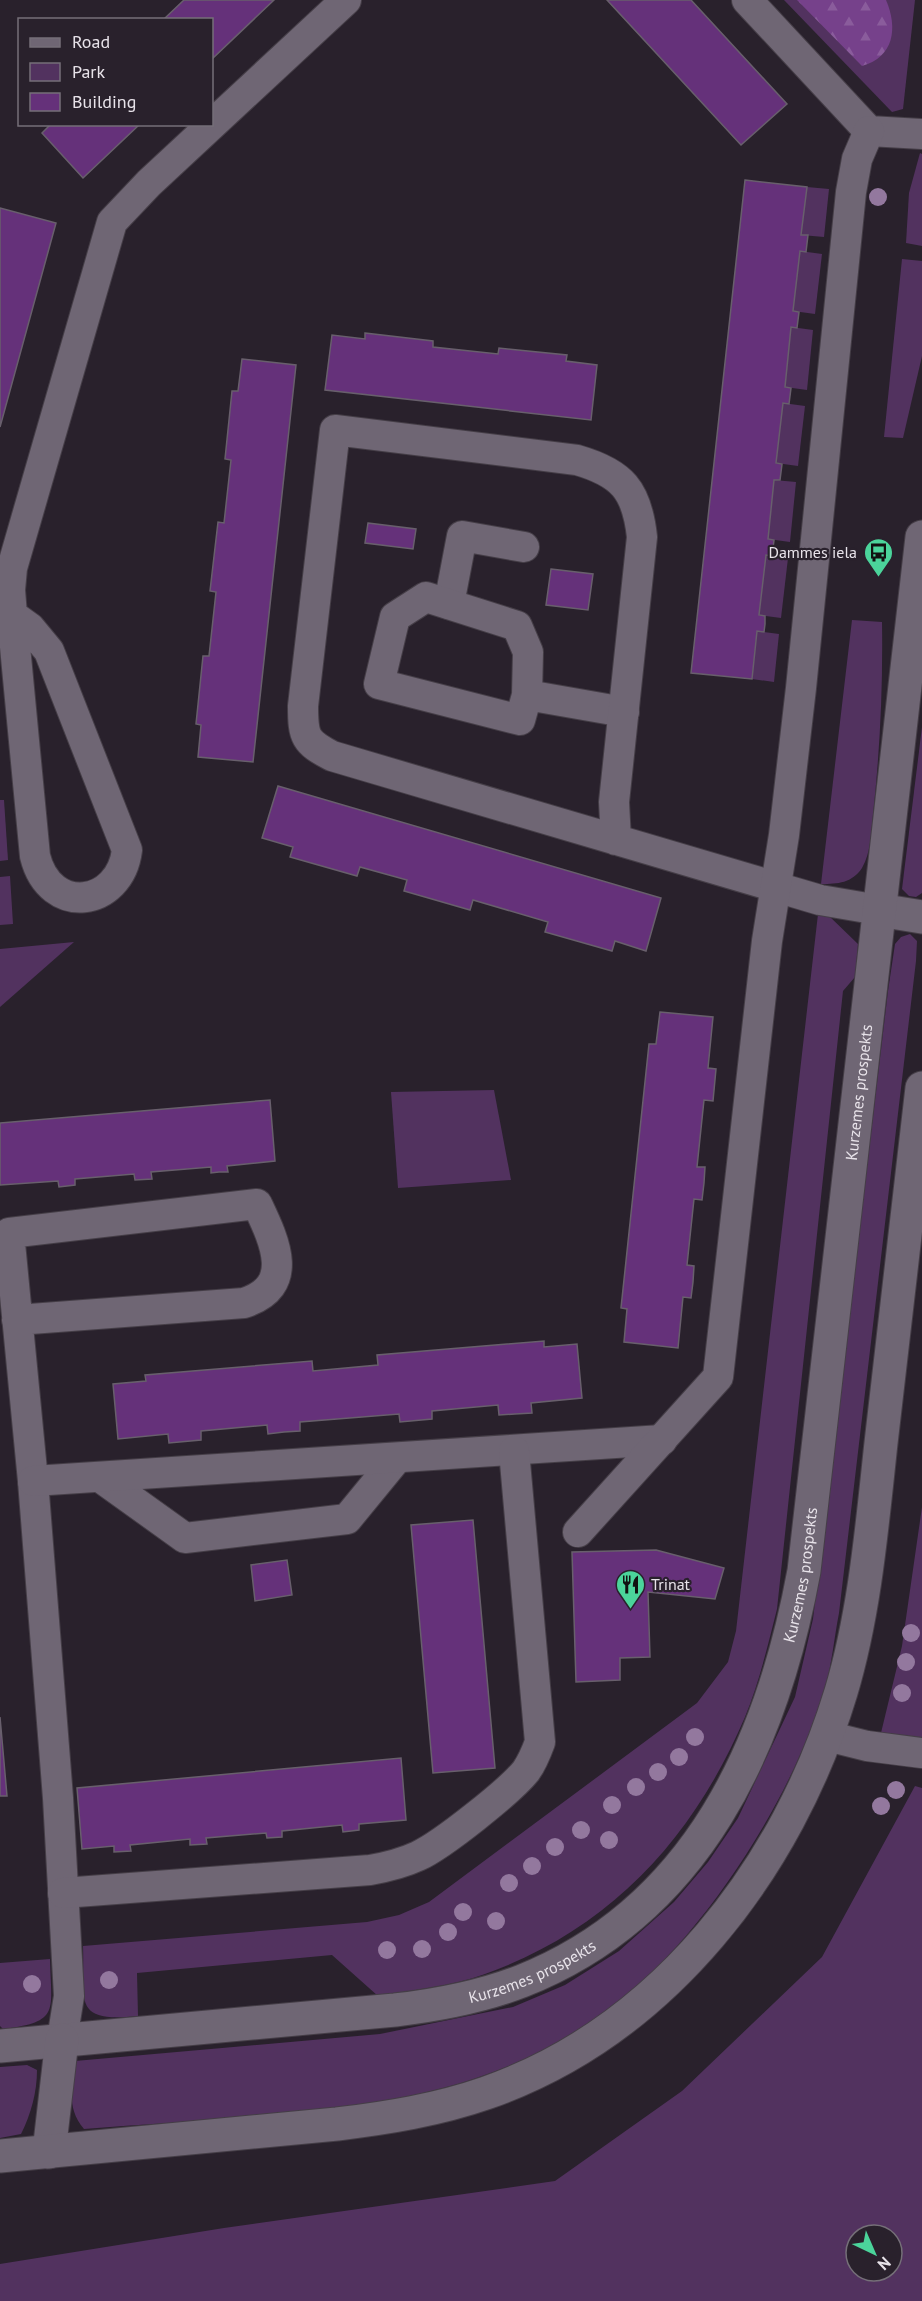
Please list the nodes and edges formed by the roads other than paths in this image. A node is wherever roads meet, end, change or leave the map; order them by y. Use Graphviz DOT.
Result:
graph roads {
  1 [pos="346,0"];
  2 [pos="747,0"];
  3 [pos="213,124"];
  4 [pos="210,126"];
  5 [pos="868,131"];
  6 [pos="922,134"];
  7 [pos="922,537"];
  8 [pos="524,547"];
  9 [pos="449,604"];
  10 [pos="12,615"];
  11 [pos="527,695"];
  12 [pos="624,712"];
  13 [pos="616,840"];
  14 [pos="776,887"];
  15 [pos="879,910"];
  16 [pos="922,917"];
  17 [pos="922,1088"];
  18 [pos="17,1320"];
  19 [pos="662,1440"];
  20 [pos="514,1450"];
  21 [pos="397,1458"];
  22 [pos="100,1477"];
  23 [pos="33,1481"];
  24 [pos="578,1532"];
  25 [pos="827,1736"];
  26 [pos="922,1753"];
  27 [pos="63,1893"];
  28 [pos="63,2040"];
  29 [pos="0,2046"];
  30 [pos="49,2152"];
  31 [pos="0,2156"];
  1 -- 3 [label="street"];
  2 -- 5 [label="street"];
  4 -- 10 [label="street"];
  5 -- 6 [label="street"];
  5 -- 14 [label="street"];
  7 -- 15 [label="main road, Kurzemes prospekts"];
  8 -- 9 [label="street"];
  9 -- 11 [label="street"];
  9 -- 11 [label="street"];
  10 -- 10 [label="street"];
  11 -- 12 [label="street"];
  12 -- 13 [label="street"];
  12 -- 13 [label="street"];
  13 -- 14 [label="street"];
  14 -- 15 [label="street"];
  14 -- 19 [label="street"];
  15 -- 16 [label="main road"];
  15 -- 28 [label="main road, Kurzemes prospekts"];
  17 -- 25 [label="main road"];
  18 -- 18 [label="street"];
  18 -- 23 [label="street"];
  19 -- 20 [label="street"];
  19 -- 24 [label="street"];
  20 -- 21 [label="street"];
  20 -- 27 [label="street"];
  21 -- 22 [label="street"];
  21 -- 22 [label="street"];
  22 -- 23 [label="street"];
  23 -- 27 [label="street"];
  25 -- 26 [label="street"];
  25 -- 30 [label="main road"];
  27 -- 28 [label="street"];
  28 -- 29 [label="main road, Kurzemes prospekts"];
  28 -- 30 [label="main road"];
  30 -- 31 [label="main road"];
}
